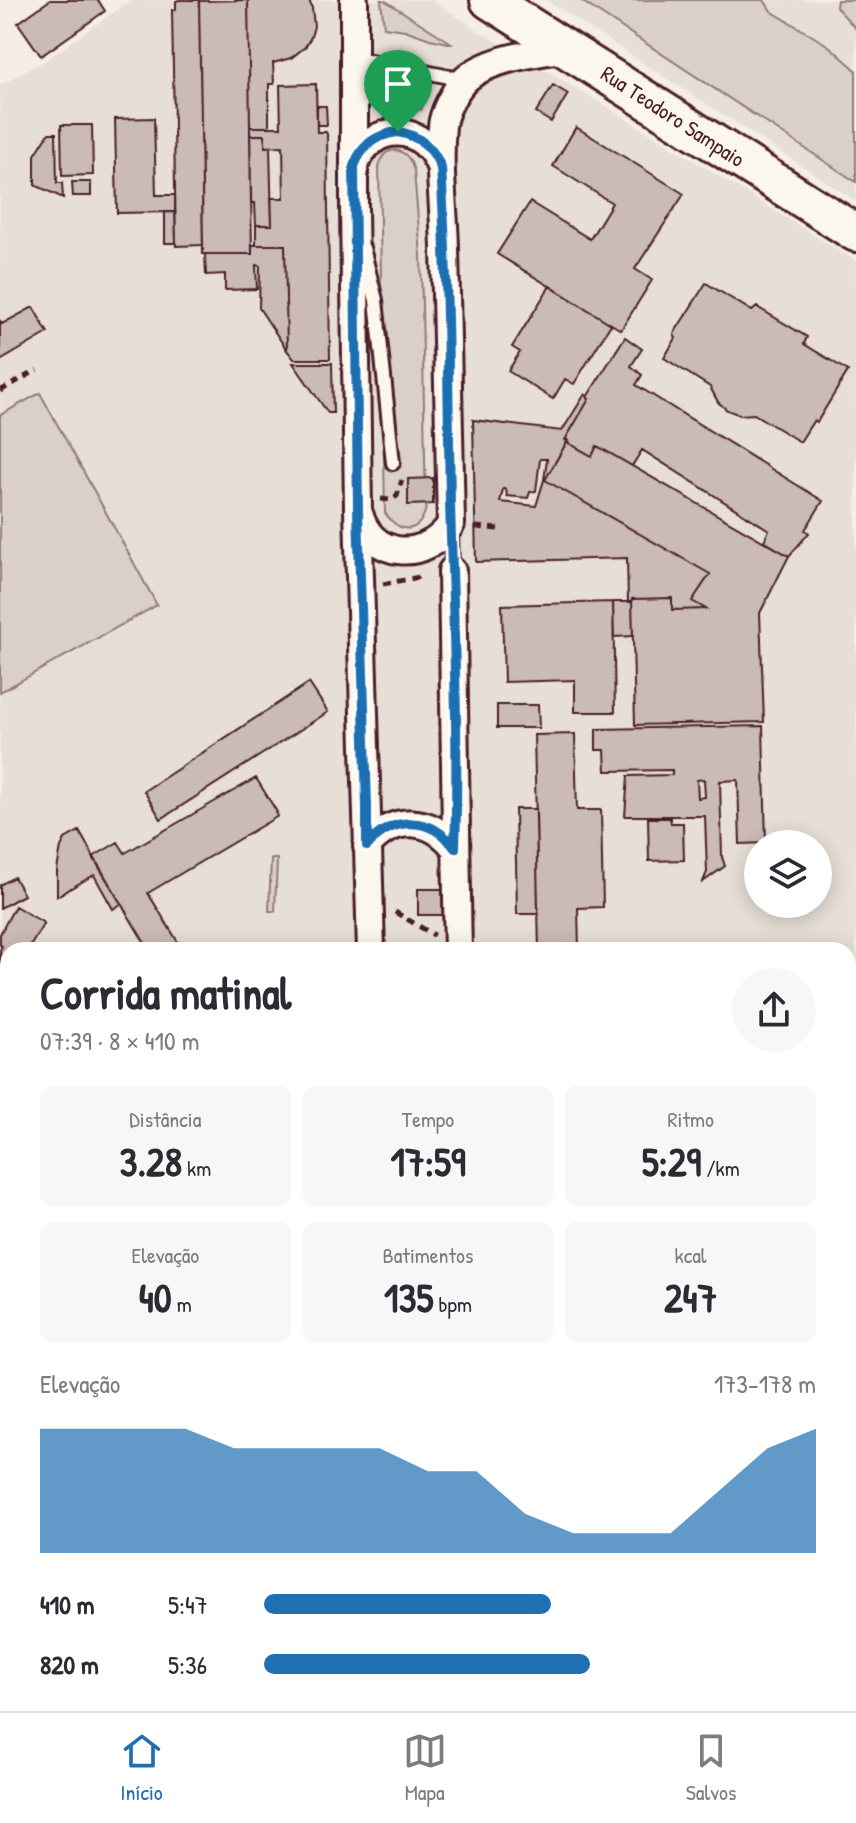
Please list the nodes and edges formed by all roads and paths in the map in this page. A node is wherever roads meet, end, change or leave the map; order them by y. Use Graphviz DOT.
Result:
graph roads {
  1 [pos="354,0"];
  2 [pos="489,0"];
  3 [pos="566,48"];
  4 [pos="355,58"];
  5 [pos="465,80"];
  6 [pos="354,166"];
  7 [pos="441,180"];
  8 [pos="355,227"];
  9 [pos="856,233"];
  10 [pos="37,370"];
  11 [pos="0,391"];
  12 [pos="393,463"];
  13 [pos="358,510"];
  14 [pos="451,524"];
  15 [pos="452,571"];
  16 [pos="361,588"];
  17 [pos="367,846"];
  18 [pos="455,848"];
  19 [pos="369,897"];
  20 [pos="371,942"];
  21 [pos="446,942"];
  22 [pos="458,942"];
  1 -- 4 [label="street"];
  2 -- 3 [label="main road, Rua Teodoro Sampaio"];
  3 -- 5 [label="street"];
  3 -- 9 [label="main road, Rua Teodoro Sampaio"];
  4 -- 5 [label="lane"];
  4 -- 6 [label="street"];
  5 -- 7 [label="street"];
  6 -- 7 [label="street"];
  6 -- 8 [label="street"];
  7 -- 14 [label="street"];
  8 -- 12 [label="lane"];
  8 -- 13 [label="street"];
  10 -- 11 [label="path"];
  13 -- 14 [label="street"];
  13 -- 16 [label="street"];
  14 -- 15 [label="lane"];
  15 -- 16 [label="path"];
  15 -- 18 [label="street"];
  16 -- 17 [label="street"];
  17 -- 18 [label="street"];
  17 -- 19 [label="street"];
  18 -- 22 [label="street"];
  19 -- 20 [label="street"];
  19 -- 21 [label="path"];
}
